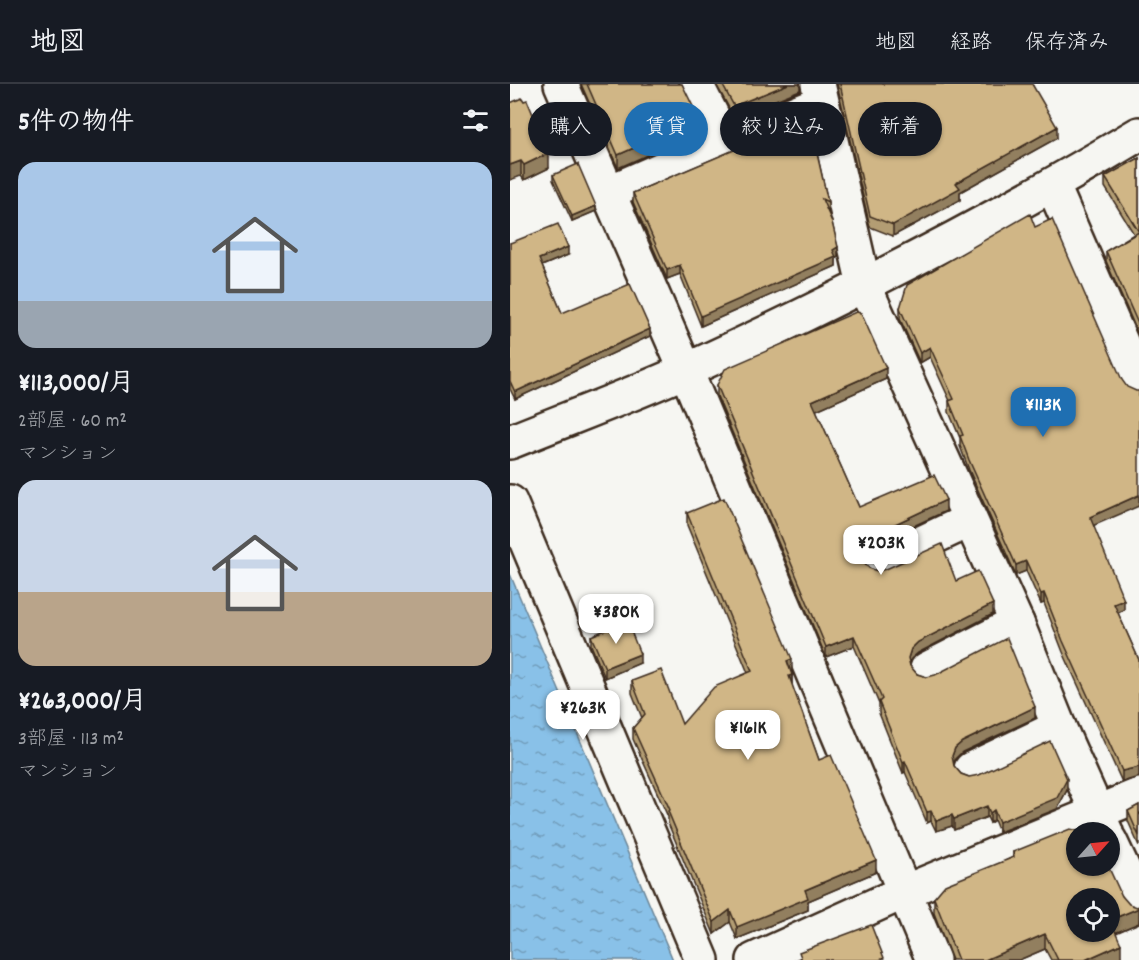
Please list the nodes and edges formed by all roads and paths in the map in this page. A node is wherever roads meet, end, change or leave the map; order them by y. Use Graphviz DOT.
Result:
graph roads {
  1 [pos="561,84"];
  2 [pos="696,84"];
  3 [pos="819,93"];
  4 [pos="801,102"];
  5 [pos="720,131"];
  6 [pos="1139,134"];
  7 [pos="720,143"];
  8 [pos="1053,186"];
  9 [pos="607,194"];
  10 [pos="864,285"];
  11 [pos="686,371"];
  12 [pos="1139,383"];
  13 [pos="510,442"];
  14 [pos="510,502"];
  15 [pos="970,520"];
  16 [pos="879,563"];
  17 [pos="1017,623"];
  18 [pos="927,669"];
  19 [pos="1059,727"];
  20 [pos="971,769"];
  21 [pos="1139,795"];
  22 [pos="1101,822"];
  23 [pos="1111,822"];
  24 [pos="1066,841"];
  25 [pos="1120,863"];
  26 [pos="904,892"];
  27 [pos="1139,903"];
  28 [pos="702,960"];
  29 [pos="754,960"];
  30 [pos="933,960"];
  1 -- 9 [label="street"];
  2 -- 5 [label="street"];
  3 -- 4 [label="street"];
  3 -- 10 [label="street"];
  6 -- 8 [label="street"];
  7 -- 9 [label="street"];
  8 -- 10 [label="street"];
  8 -- 12 [label="street"];
  9 -- 11 [label="street"];
  10 -- 11 [label="street"];
  10 -- 15 [label="street"];
  11 -- 13 [label="street"];
  11 -- 26 [label="street"];
  14 -- 28 [label="street"];
  15 -- 16 [label="street"];
  15 -- 17 [label="street"];
  17 -- 18 [label="street"];
  17 -- 19 [label="street"];
  19 -- 20 [label="street"];
  19 -- 22 [label="street"];
  21 -- 23 [label="street"];
  24 -- 26 [label="street"];
  25 -- 27 [label="street"];
  26 -- 29 [label="street"];
  26 -- 30 [label="street"];
}
